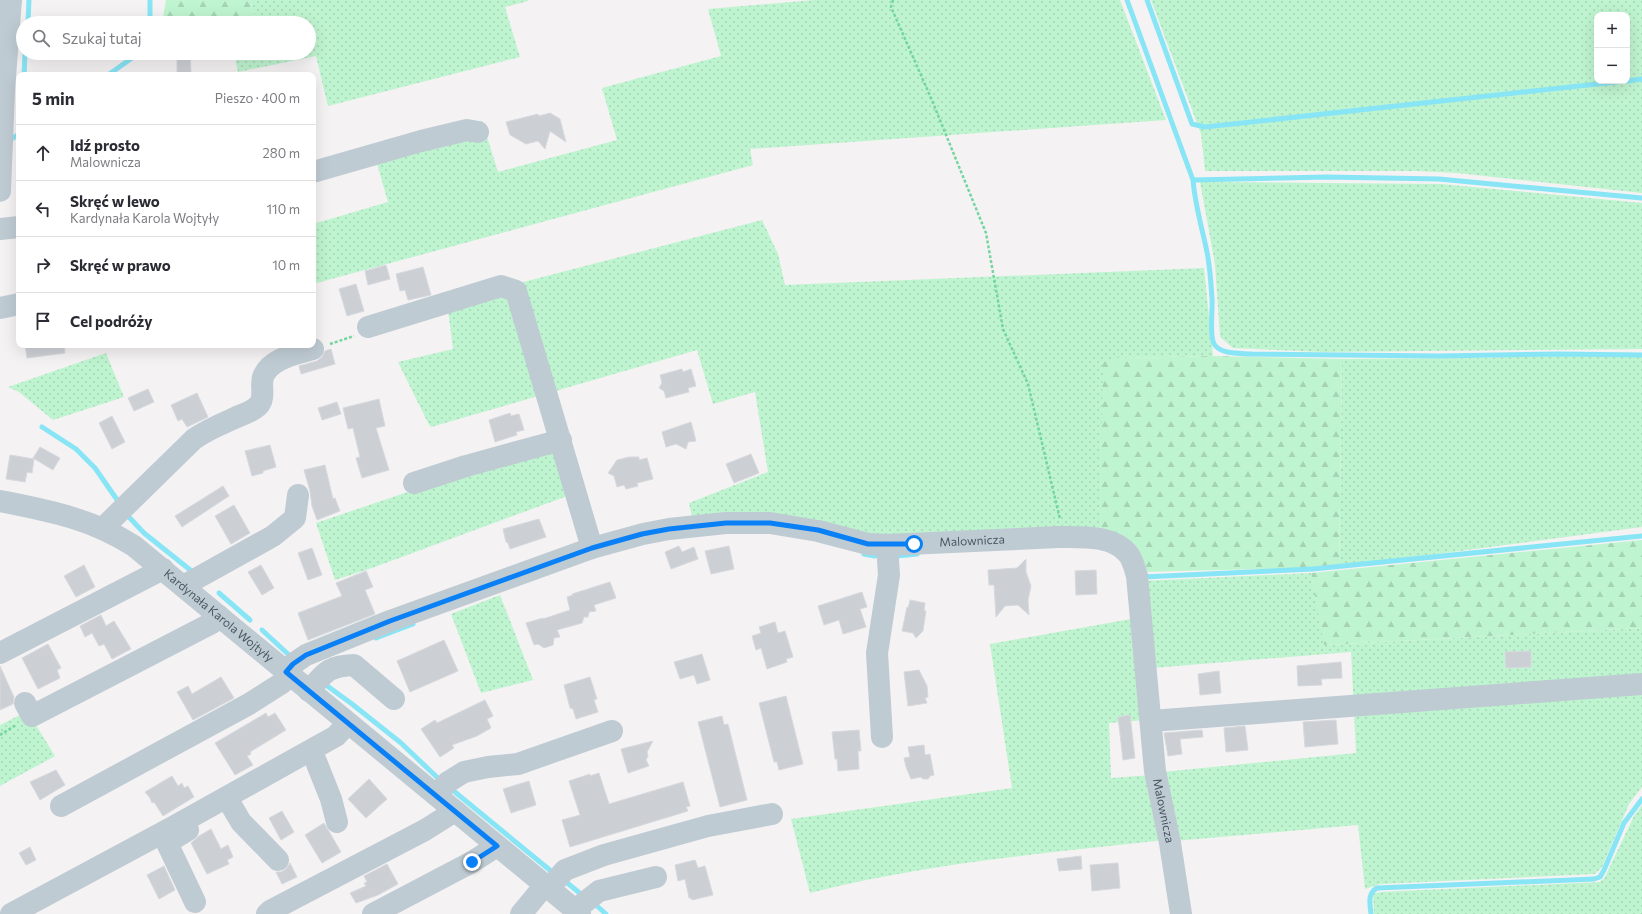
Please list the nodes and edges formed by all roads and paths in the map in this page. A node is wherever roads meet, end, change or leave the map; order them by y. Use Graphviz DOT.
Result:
graph roads {
  1 [pos="11,0"];
  2 [pos="892,0"];
  3 [pos="5,21"];
  4 [pos="478,132"];
  5 [pos="6,146"];
  6 [pos="316,171"];
  7 [pos="0,191"];
  8 [pos="16,227"];
  9 [pos="0,229"];
  10 [pos="16,305"];
  11 [pos="0,308"];
  12 [pos="368,327"];
  13 [pos="313,349"];
  14 [pos="561,440"];
  15 [pos="414,483"];
  16 [pos="298,495"];
  17 [pos="0,501"];
  18 [pos="103,528"];
  19 [pos="1064,537"];
  20 [pos="887,545"];
  21 [pos="592,548"];
  22 [pos="163,569"];
  23 [pos="183,586"];
  24 [pos="219,616"];
  25 [pos="0,654"];
  26 [pos="288,674"];
  27 [pos="1642,684"];
  28 [pos="309,691"];
  29 [pos="394,699"];
  30 [pos="24,703"];
  31 [pos="1151,721"];
  32 [pos="354,728"];
  33 [pos="612,731"];
  34 [pos="882,737"];
  35 [pos="316,759"];
  36 [pos="442,789"];
  37 [pos="231,805"];
  38 [pos="61,806"];
  39 [pos="455,811"];
  40 [pos="772,814"];
  41 [pos="337,822"];
  42 [pos="497,846"];
  43 [pos="278,860"];
  44 [pos="656,877"];
  45 [pos="547,886"];
  46 [pos="195,902"];
  47 [pos="578,912"];
  48 [pos="11,914"];
  49 [pos="267,914"];
  50 [pos="374,914"];
  51 [pos="521,914"];
  52 [pos="1181,914"];
  1 -- 3 [label="street"];
  2 -- 19 [label="path"];
  3 -- 5 [label="street"];
  4 -- 6 [label="street"];
  5 -- 7 [label="street"];
  8 -- 9 [label="street"];
  10 -- 11 [label="street"];
  12 -- 13 [label="path"];
  12 -- 14 [label="street"];
  13 -- 18 [label="street"];
  14 -- 15 [label="street"];
  14 -- 21 [label="street"];
  16 -- 23 [label="street"];
  17 -- 18 [label="street, Kardynała Karola Wojtyły"];
  18 -- 22 [label="street, Kardynała Karola Wojtyły"];
  19 -- 20 [label="street, Malownicza"];
  19 -- 31 [label="street, Malownicza"];
  20 -- 21 [label="street, Malownicza"];
  20 -- 34 [label="street"];
  21 -- 26 [label="street, Malownicza"];
  22 -- 23 [label="street, Kardynała Karola Wojtyły"];
  22 -- 25 [label="street"];
  23 -- 24 [label="street, Kardynała Karola Wojtyły"];
  24 -- 26 [label="street, Kardynała Karola Wojtyły"];
  24 -- 30 [label="street"];
  26 -- 28 [label="street, Kardynała Karola Wojtyły"];
  26 -- 38 [label="street, Malownicza"];
  27 -- 31 [label="street"];
  28 -- 29 [label="street"];
  28 -- 32 [label="street, Kardynała Karola Wojtyły"];
  31 -- 52 [label="street, Malownicza"];
  32 -- 35 [label="street"];
  32 -- 36 [label="street, Kardynała Karola Wojtyły"];
  32 -- 48 [label="street"];
  33 -- 36 [label="street"];
  35 -- 37 [label="street"];
  35 -- 41 [label="street"];
  36 -- 39 [label="street, Kardynała Karola Wojtyły"];
  37 -- 43 [label="street"];
  37 -- 46 [label="street"];
  39 -- 42 [label="street, Kardynała Karola Wojtyły"];
  39 -- 49 [label="street"];
  40 -- 45 [label="street"];
  42 -- 45 [label="street, Kardynała Karola Wojtyły"];
  42 -- 50 [label="street"];
  44 -- 47 [label="street"];
  45 -- 47 [label="street, Kardynała Karola Wojtyły"];
  45 -- 51 [label="street"];
}
